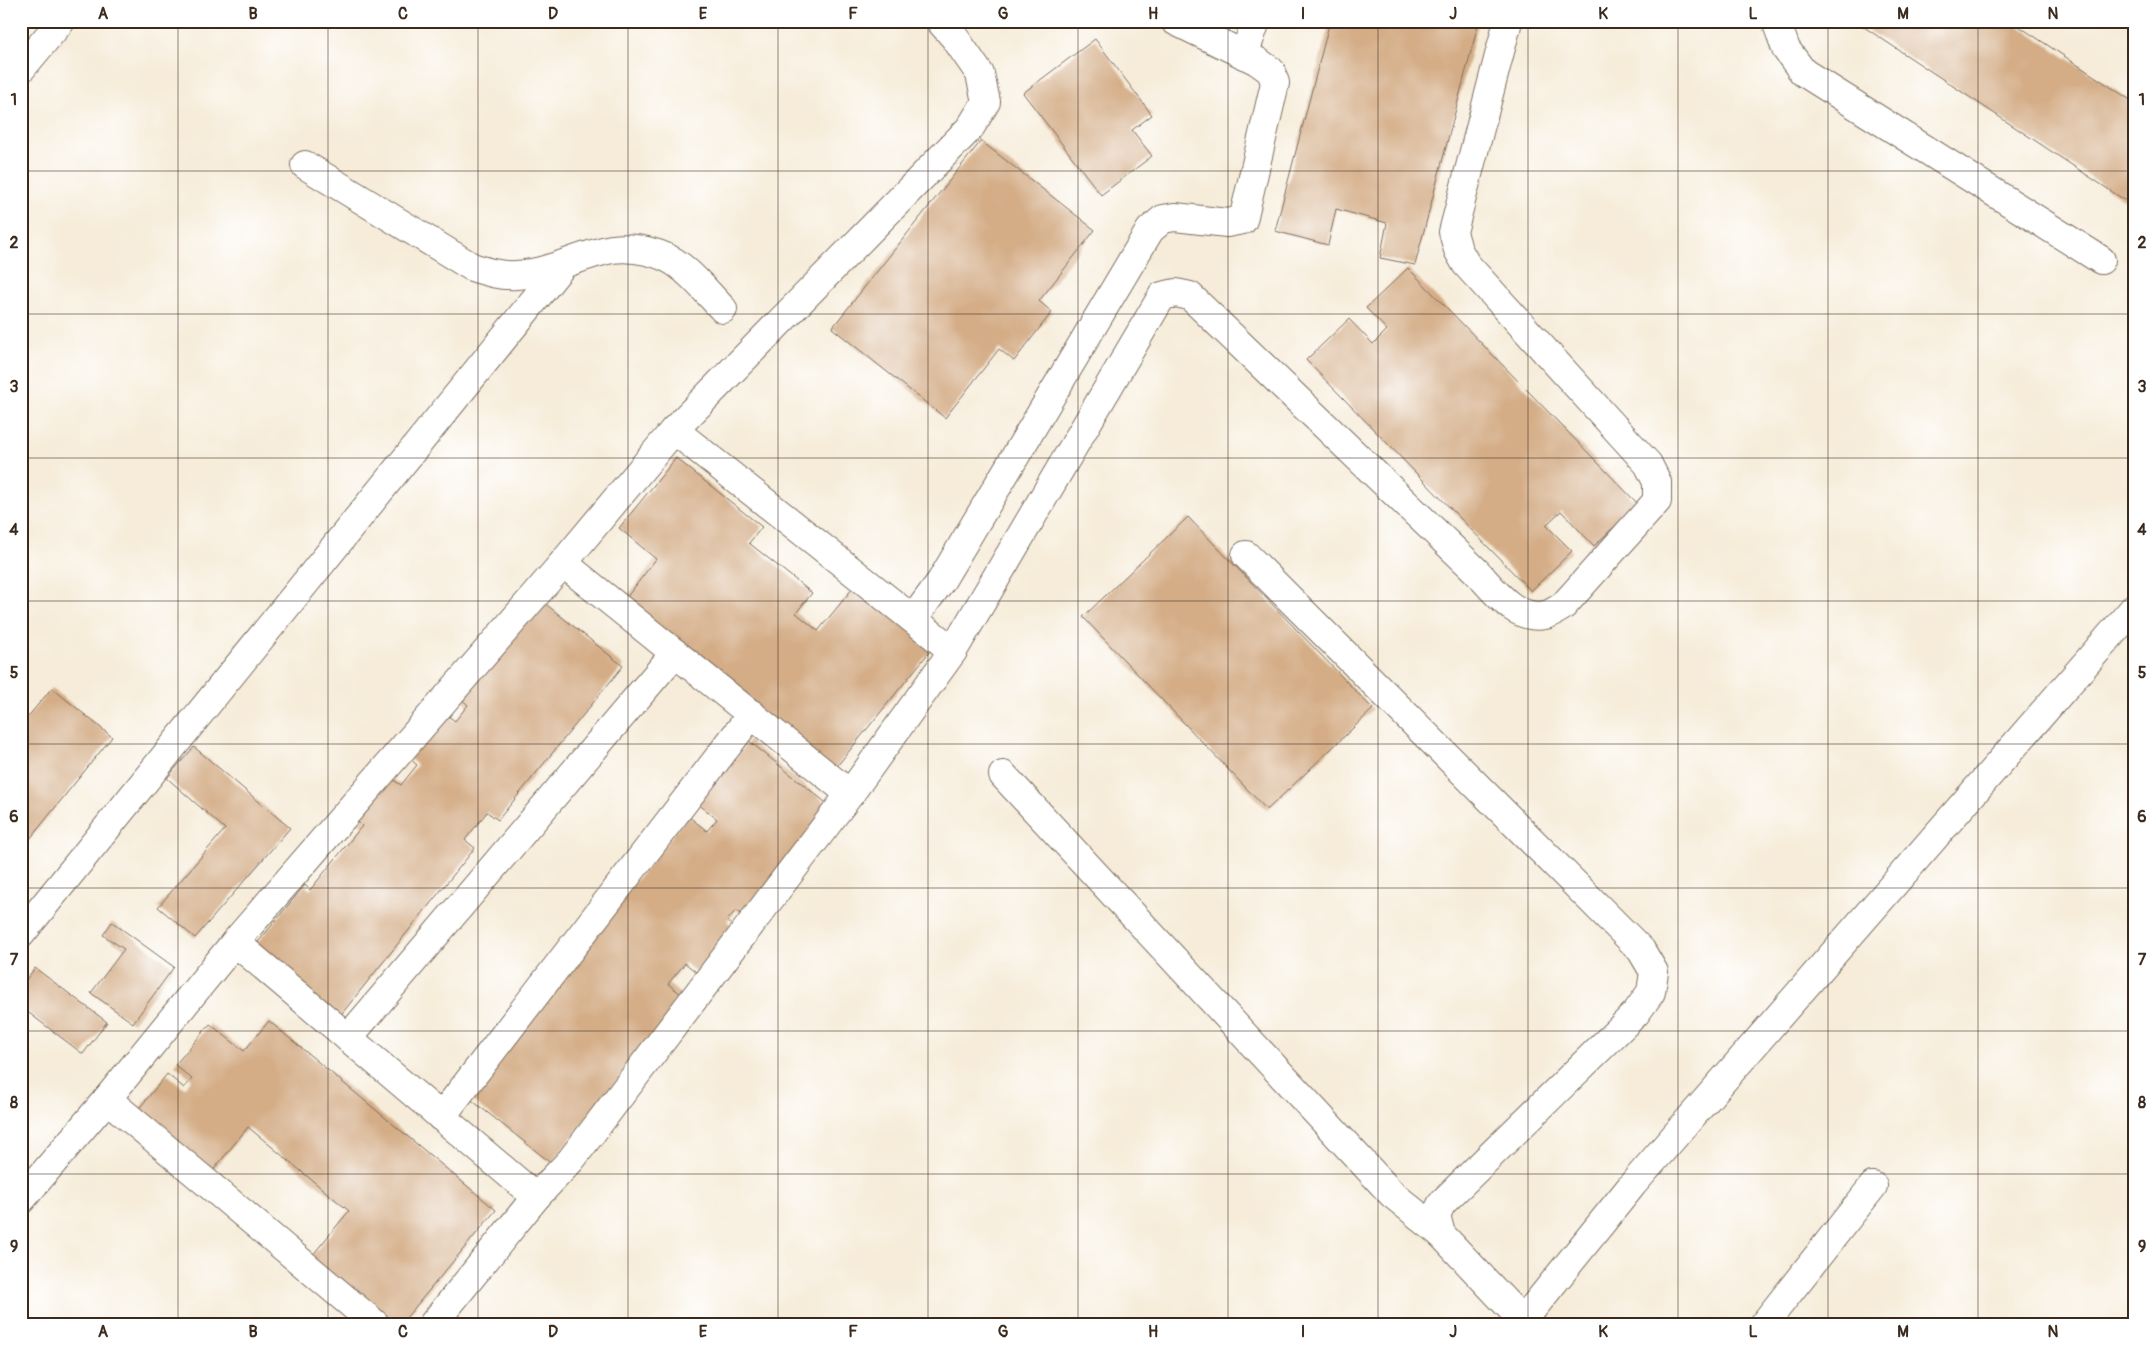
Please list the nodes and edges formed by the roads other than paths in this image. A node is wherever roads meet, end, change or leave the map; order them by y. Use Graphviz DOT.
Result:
graph roads {
  1 [pos="61,21"];
  2 [pos="940,21"];
  3 [pos="1175,21"];
  4 [pos="1256,21"];
  5 [pos="1508,21"];
  6 [pos="1776,21"];
  7 [pos="1244,55"];
  8 [pos="21,69"];
  9 [pos="305,165"];
  10 [pos="2101,260"];
  11 [pos="562,266"];
  12 [pos="723,309"];
  13 [pos="674,430"];
  14 [pos="1246,555"];
  15 [pos="563,563"];
  16 [pos="2135,607"];
  17 [pos="913,619"];
  18 [pos="953,650"];
  19 [pos="675,653"];
  20 [pos="752,714"];
  21 [pos="1003,775"];
  22 [pos="850,794"];
  23 [pos="21,934"];
  24 [pos="235,942"];
  25 [pos="348,1038"];
  26 [pos="107,1099"];
  27 [pos="441,1117"];
  28 [pos="1873,1186"];
  29 [pos="536,1197"];
  30 [pos="21,1200"];
  31 [pos="1441,1234"];
  32 [pos="1521,1322"];
  33 [pos="375,1324"];
  34 [pos="433,1324"];
  35 [pos="1764,1324"];
  1 -- 8 [label="street"];
  2 -- 13 [label="street"];
  3 -- 7 [label="street"];
  4 -- 7 [label="street"];
  5 -- 18 [label="street"];
  6 -- 10 [label="street"];
  7 -- 17 [label="street"];
  9 -- 11 [label="street"];
  11 -- 12 [label="street"];
  11 -- 23 [label="street"];
  13 -- 15 [label="street"];
  13 -- 17 [label="street"];
  14 -- 31 [label="street"];
  15 -- 19 [label="street"];
  15 -- 24 [label="street"];
  16 -- 32 [label="street"];
  17 -- 18 [label="street"];
  18 -- 22 [label="street"];
  19 -- 20 [label="street"];
  19 -- 25 [label="street"];
  20 -- 22 [label="street"];
  20 -- 27 [label="street"];
  21 -- 31 [label="street"];
  22 -- 29 [label="street"];
  24 -- 25 [label="street"];
  24 -- 26 [label="street"];
  25 -- 27 [label="street"];
  26 -- 30 [label="street"];
  26 -- 33 [label="street"];
  27 -- 29 [label="street"];
  28 -- 35 [label="street"];
  29 -- 34 [label="street"];
  31 -- 32 [label="street"];
}
